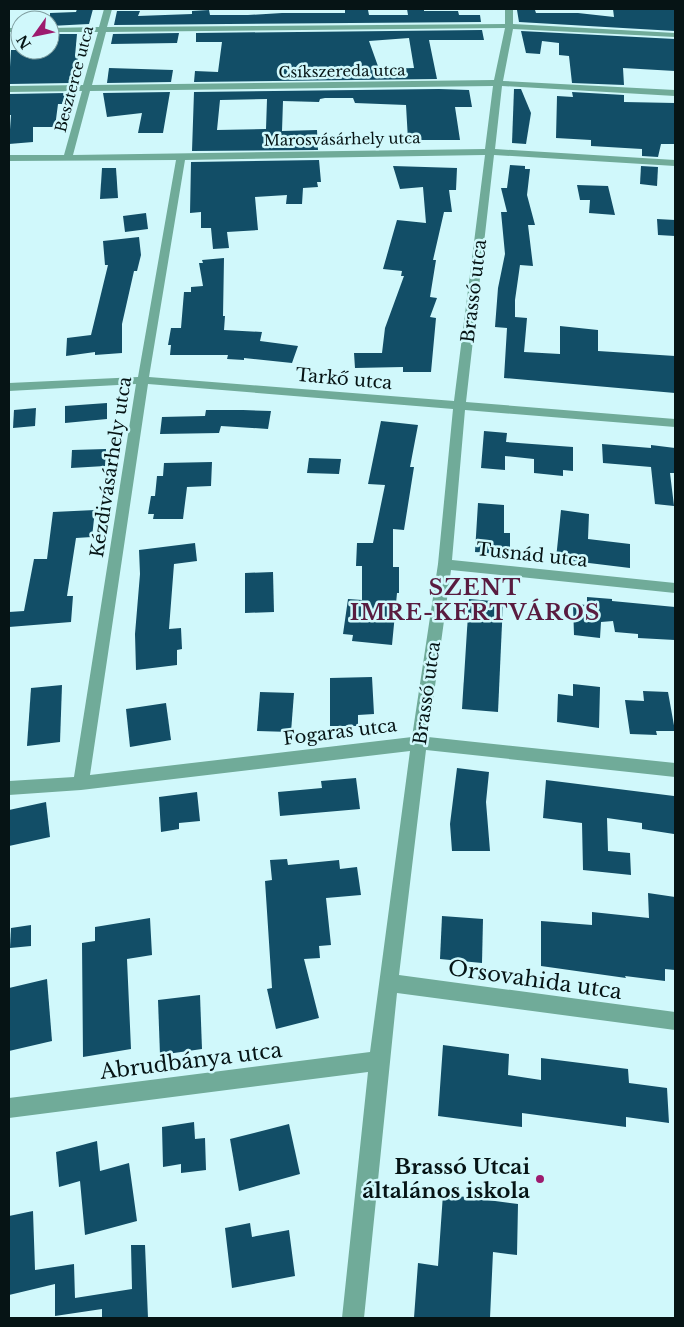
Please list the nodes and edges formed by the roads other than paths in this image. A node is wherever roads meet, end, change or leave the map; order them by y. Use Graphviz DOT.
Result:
graph roads {
  1 [pos="108,9"];
  2 [pos="509,9"];
  3 [pos="509,26"];
  4 [pos="102,29"];
  5 [pos="60,30"];
  6 [pos="675,34"];
  7 [pos="498,83"];
  8 [pos="9,88"];
  9 [pos="86,88"];
  10 [pos="675,93"];
  11 [pos="491,152"];
  12 [pos="68,157"];
  13 [pos="181,157"];
  14 [pos="9,158"];
  15 [pos="675,163"];
  16 [pos="143,380"];
  17 [pos="9,387"];
  18 [pos="459,406"];
  19 [pos="675,423"];
  20 [pos="445,564"];
  21 [pos="675,588"];
  22 [pos="419,743"];
  23 [pos="675,770"];
  24 [pos="81,783"];
  25 [pos="9,788"];
  26 [pos="389,983"];
  27 [pos="675,1021"];
  28 [pos="379,1061"];
  29 [pos="9,1108"];
  30 [pos="353,1318"];
  1 -- 4 [label="street, Beszterce utca"];
  2 -- 3 [label="street, Brassó utca"];
  3 -- 4 [label="street"];
  3 -- 6 [label="street"];
  3 -- 7 [label="street, Brassó utca"];
  4 -- 5 [label="street"];
  4 -- 9 [label="street, Beszterce utca"];
  7 -- 9 [label="street, Csíkszereda utca"];
  7 -- 10 [label="street, Csíkszereda utca"];
  7 -- 11 [label="street, Brassó utca"];
  8 -- 9 [label="street, Csíkszereda utca"];
  9 -- 12 [label="street, Beszterce utca"];
  11 -- 13 [label="street, Marosvásárhely utca"];
  11 -- 15 [label="street, Marosvásárhely utca"];
  11 -- 18 [label="street, Brassó utca"];
  12 -- 13 [label="street, Marosvásárhely utca"];
  12 -- 14 [label="street, Marosvásárhely utca"];
  13 -- 16 [label="street, Kézdivásárhely utca"];
  16 -- 17 [label="street, Tarkő utca"];
  16 -- 18 [label="street, Tarkő utca"];
  16 -- 24 [label="street, Kézdivásárhely utca"];
  18 -- 19 [label="street, Tarkő utca"];
  18 -- 20 [label="street, Brassó utca"];
  20 -- 21 [label="street, Tusnád utca"];
  20 -- 22 [label="street, Brassó utca"];
  22 -- 23 [label="street, Fogaras utca"];
  22 -- 24 [label="street, Fogaras utca"];
  22 -- 26 [label="street, Brassó utca"];
  24 -- 25 [label="street, Fogaras utca"];
  26 -- 27 [label="street, Orsovahida utca"];
  26 -- 28 [label="street, Brassó utca"];
  28 -- 29 [label="street, Abrudbánya utca"];
  28 -- 30 [label="street, Brassó utca"];
}
